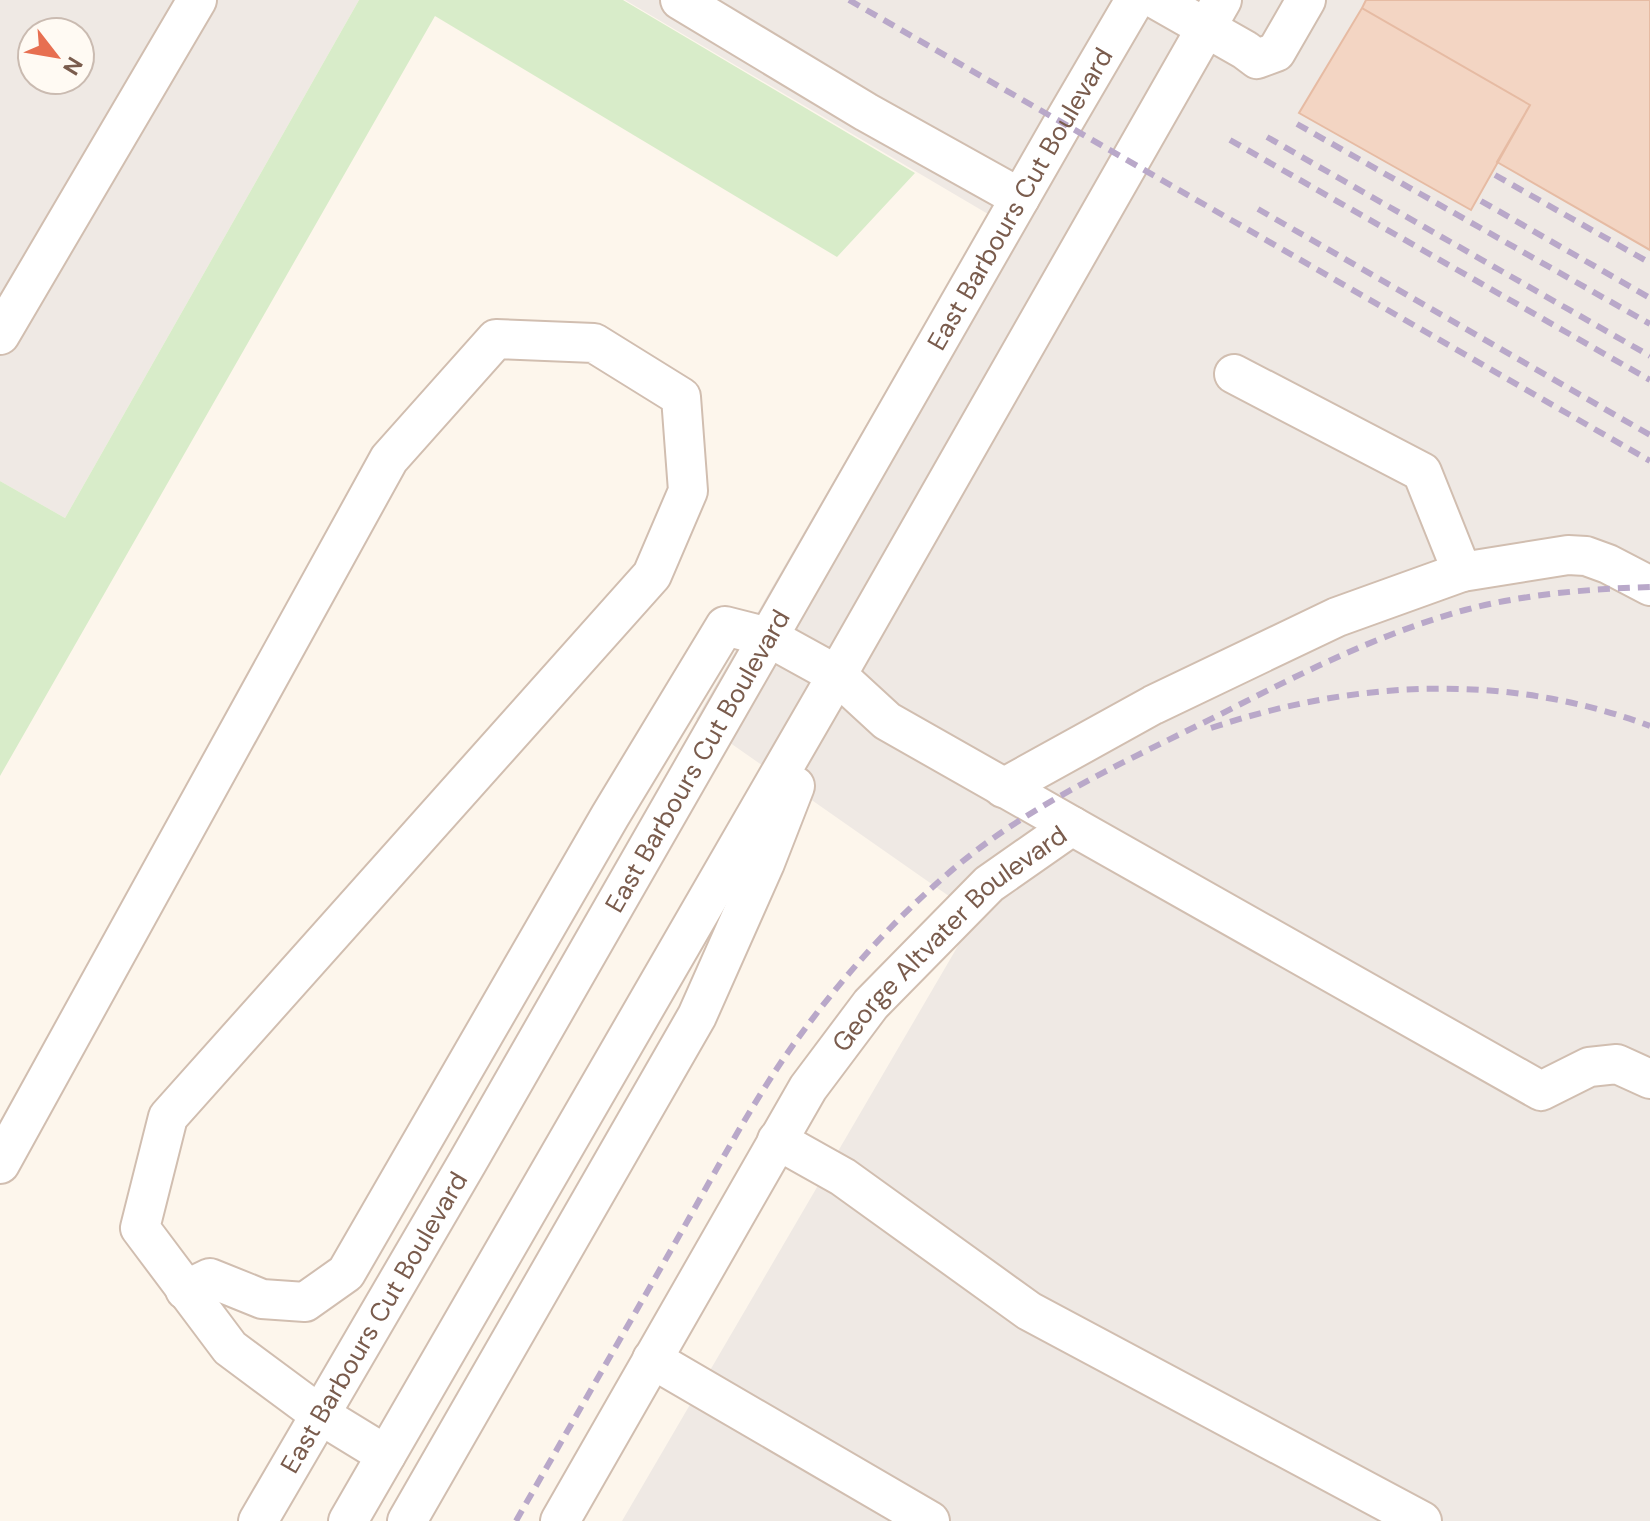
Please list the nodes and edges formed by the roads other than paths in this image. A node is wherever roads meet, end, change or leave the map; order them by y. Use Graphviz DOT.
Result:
graph roads {
  1 [pos="197,0"];
  2 [pos="680,0"];
  3 [pos="1135,0"];
  4 [pos="1157,0"];
  5 [pos="1306,0"];
  6 [pos="1214,14"];
  7 [pos="1020,198"];
  8 [pos="0,335"];
  9 [pos="1234,374"];
  10 [pos="1462,572"];
  11 [pos="1650,586"];
  12 [pos="768,637"];
  13 [pos="837,675"];
  14 [pos="1003,788"];
  15 [pos="1072,826"];
  16 [pos="1650,1079"];
  17 [pos="777,1140"];
  18 [pos="0,1164"];
  19 [pos="185,1290"];
  20 [pos="652,1359"];
  21 [pos="319,1414"];
  22 [pos="386,1455"];
  23 [pos="258,1521"];
  24 [pos="348,1521"];
  25 [pos="407,1521"];
  26 [pos="560,1521"];
  27 [pos="930,1521"];
  28 [pos="1422,1521"];
  1 -- 8 [label="street"];
  2 -- 7 [label="street"];
  3 -- 7 [label="street, East Barbours Cut Boulevard"];
  4 -- 6 [label="street"];
  5 -- 6 [label="street"];
  6 -- 13 [label="street"];
  7 -- 12 [label="street, East Barbours Cut Boulevard"];
  9 -- 10 [label="street"];
  10 -- 11 [label="street"];
  10 -- 14 [label="street"];
  12 -- 13 [label="street"];
  12 -- 19 [label="street"];
  12 -- 21 [label="street, East Barbours Cut Boulevard"];
  13 -- 14 [label="street"];
  13 -- 22 [label="street"];
  13 -- 25 [label="street"];
  14 -- 15 [label="street"];
  15 -- 16 [label="street, George Altvater Boulevard"];
  15 -- 17 [label="street, George Altvater Boulevard"];
  17 -- 20 [label="street, George Altvater Boulevard"];
  17 -- 28 [label="street"];
  18 -- 19 [label="street"];
  19 -- 21 [label="street"];
  20 -- 26 [label="street, George Altvater Boulevard"];
  20 -- 27 [label="street"];
  21 -- 22 [label="street"];
  21 -- 23 [label="street, East Barbours Cut Boulevard"];
  22 -- 24 [label="street"];
}
